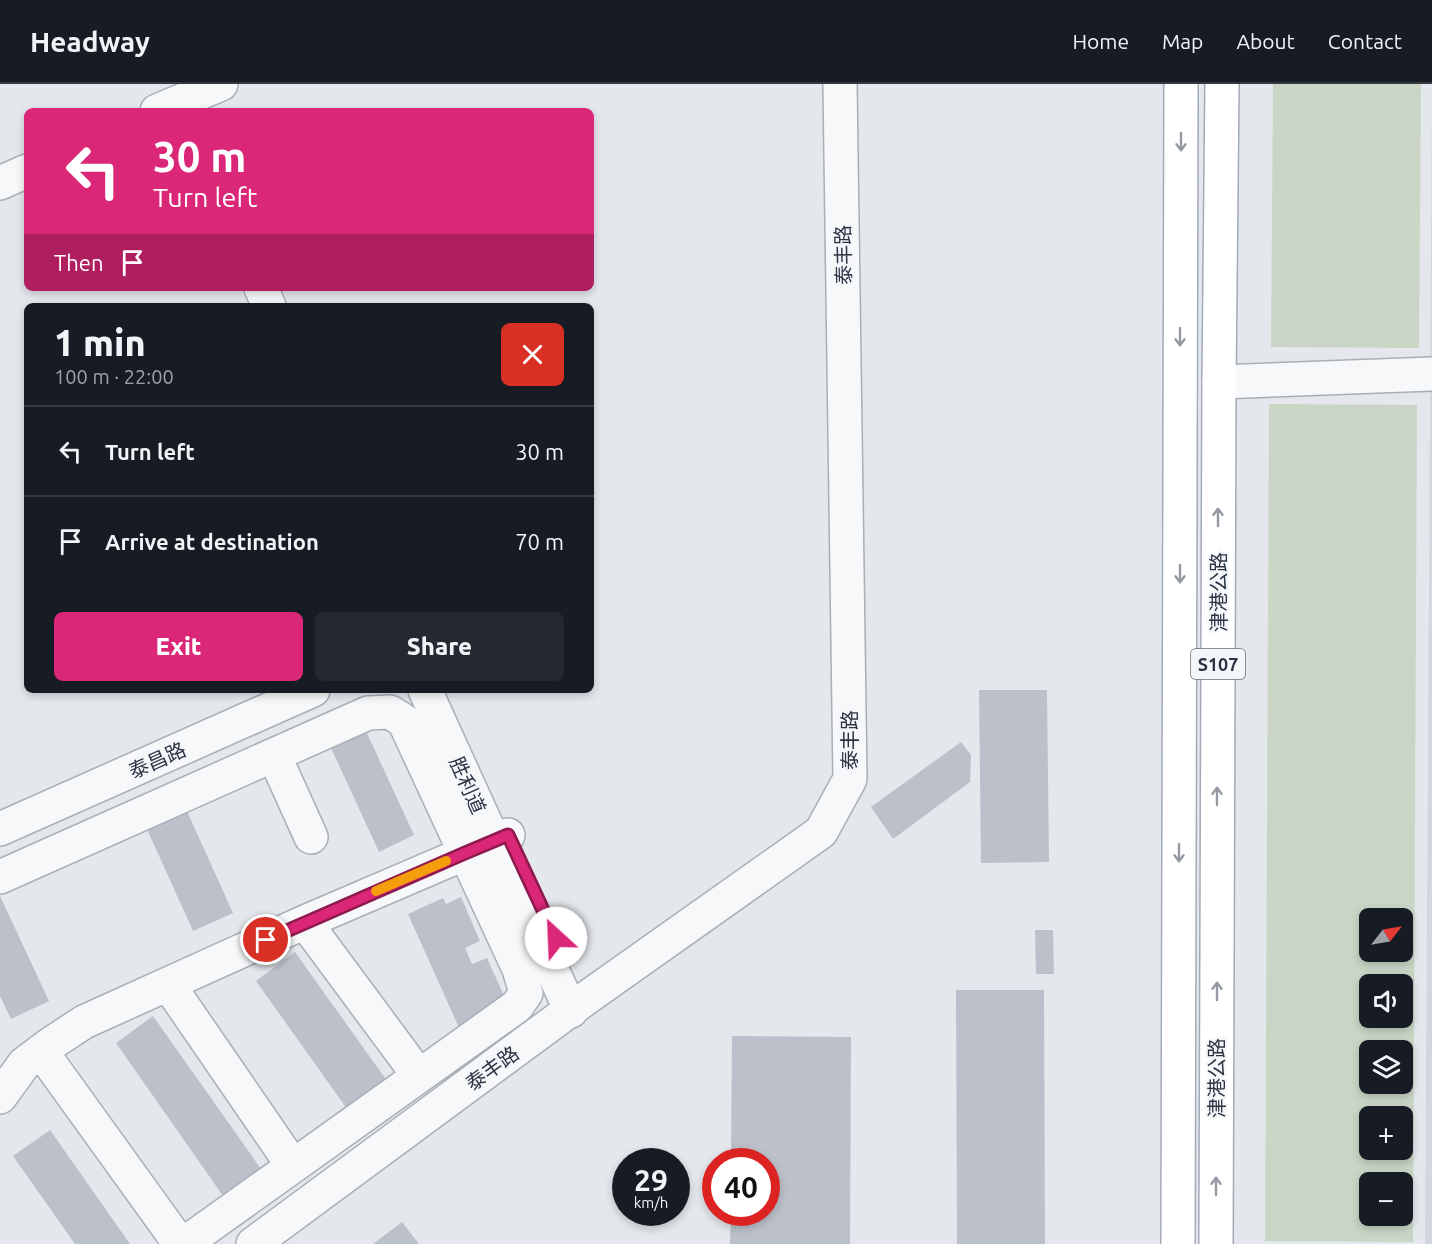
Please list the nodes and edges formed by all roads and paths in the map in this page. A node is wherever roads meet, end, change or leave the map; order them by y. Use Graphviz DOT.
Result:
graph roads {
  1 [pos="220,84"];
  2 [pos="840,84"];
  3 [pos="1181,84"];
  4 [pos="1222,84"];
  5 [pos="166,102"];
  6 [pos="24,172"];
  7 [pos="0,183"];
  8 [pos="1432,374"];
  9 [pos="1219,382"];
  10 [pos="306,693"];
  11 [pos="426,693"];
  12 [pos="444,693"];
  13 [pos="274,755"];
  14 [pos="0,829"];
  15 [pos="311,837"];
  16 [pos="489,843"];
  17 [pos="0,877"];
  18 [pos="305,922"];
  19 [pos="168,984"];
  20 [pos="578,1005"];
  21 [pos="41,1051"];
  22 [pos="419,1076"];
  23 [pos="0,1097"];
  24 [pos="293,1166"];
  25 [pos="182,1244"];
  26 [pos="254,1244"];
  27 [pos="1178,1244"];
  28 [pos="1215,1244"];
  1 -- 5 [label="street"];
  2 -- 20 [label="street, 泰丰路"];
  3 -- 27 [label="main road, 津港公路 / S107, one-way"];
  4 -- 9 [label="main road, 津港公路 / S107"];
  6 -- 7 [label="street"];
  8 -- 9 [label="street"];
  28 -- 9 [label="main road, 津港公路 / S107, one-way"];
  10 -- 14 [label="street, 泰昌路"];
  11 -- 16 [label="street, 胜利道"];
  12 -- 16 [label="street, 胜利道"];
  13 -- 15 [label="street"];
  13 -- 16 [label="street"];
  13 -- 17 [label="street"];
  16 -- 18 [label="street"];
  16 -- 20 [label="street, 胜利道"];
  16 -- 22 [label="street"];
  18 -- 19 [label="street"];
  18 -- 22 [label="street"];
  19 -- 21 [label="street"];
  19 -- 24 [label="street"];
  20 -- 26 [label="street, 泰丰路"];
  21 -- 23 [label="street"];
  21 -- 25 [label="street"];
  22 -- 24 [label="street"];
  24 -- 25 [label="street"];
}
